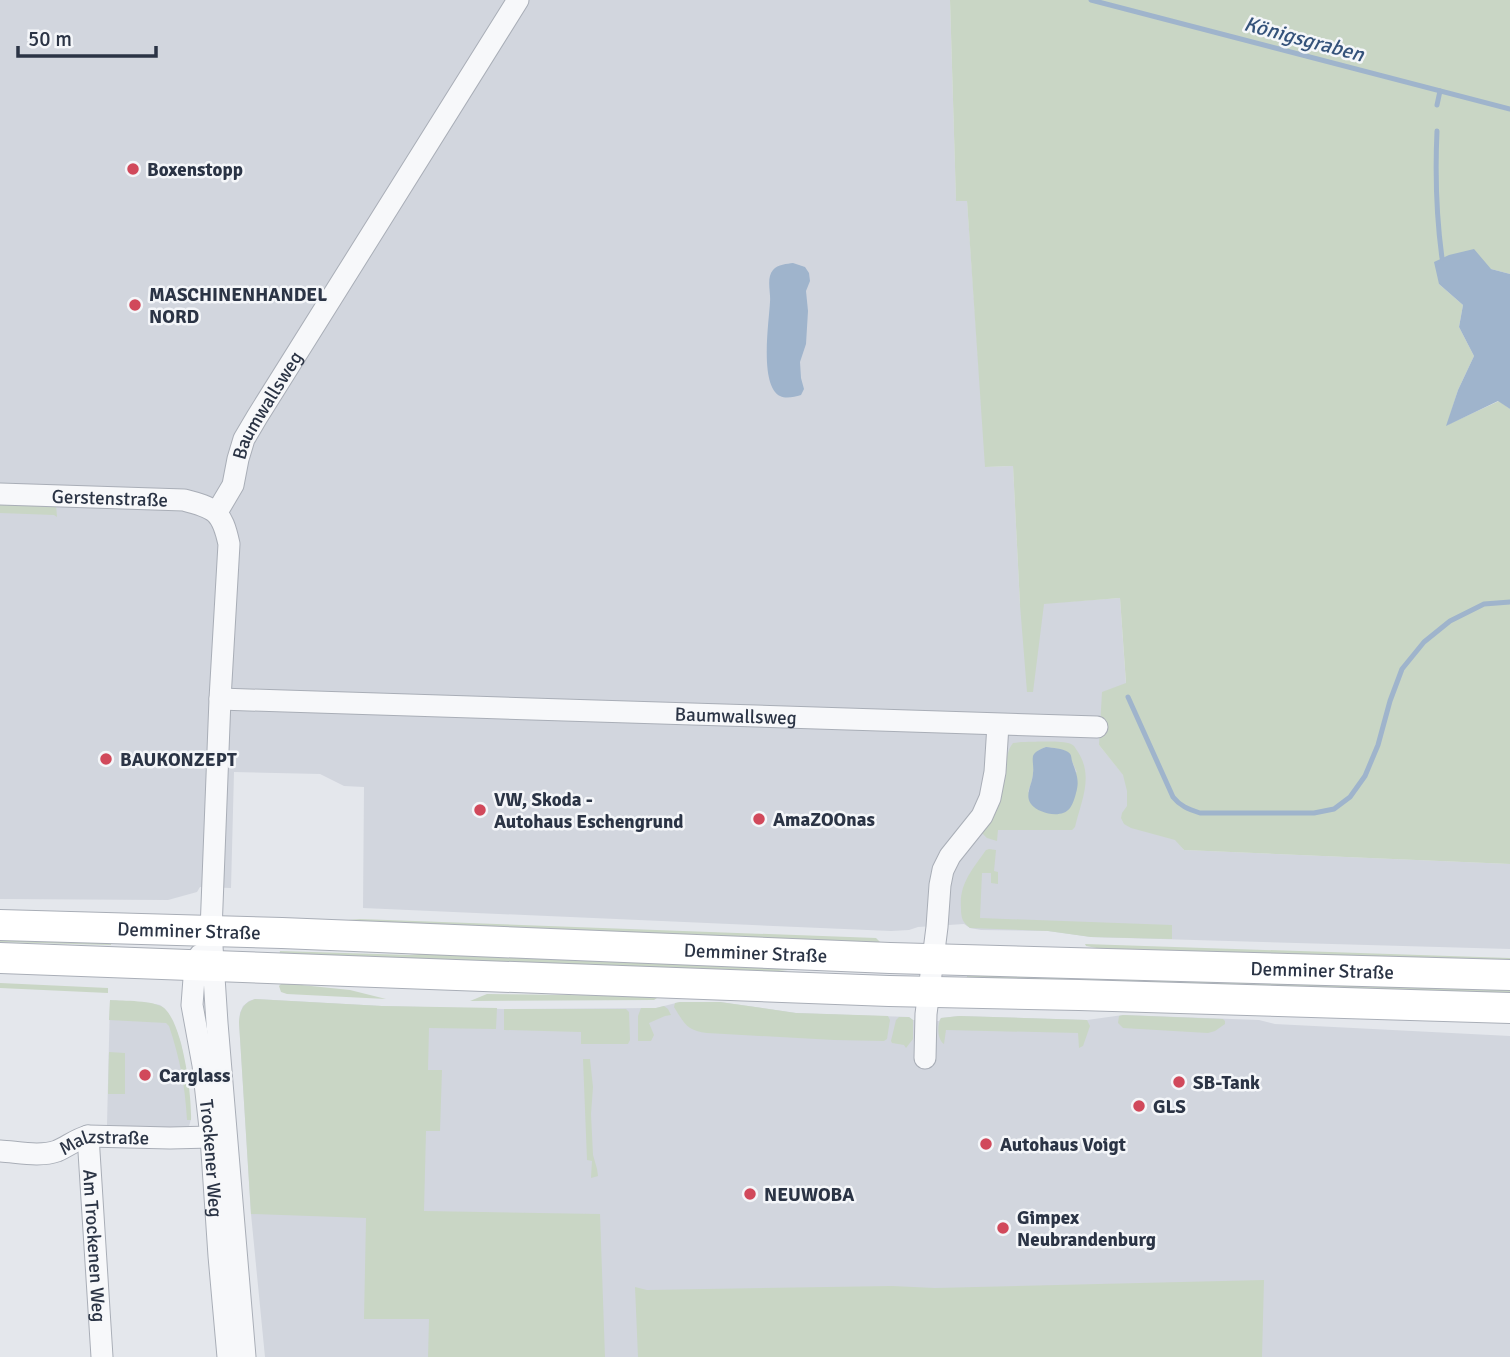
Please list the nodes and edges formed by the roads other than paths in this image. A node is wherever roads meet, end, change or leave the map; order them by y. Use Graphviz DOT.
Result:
graph roads {
  1 [pos="518,0"];
  2 [pos="0,494"];
  3 [pos="217,512"];
  4 [pos="220,699"];
  5 [pos="998,725"];
  6 [pos="1097,727"];
  7 [pos="0,925"];
  8 [pos="211,931"];
  9 [pos="0,958"];
  10 [pos="933,959"];
  11 [pos="204,965"];
  12 [pos="1510,975"];
  13 [pos="929,991"];
  14 [pos="1510,1008"];
  15 [pos="925,1058"];
  16 [pos="88,1136"];
  17 [pos="211,1137"];
  18 [pos="0,1152"];
  19 [pos="102,1357"];
  20 [pos="228,1357"];
  21 [pos="245,1357"];
  1 -- 3 [label="street, Baumwallsweg"];
  2 -- 3 [label="street, Gerstenstraße"];
  3 -- 4 [label="street"];
  4 -- 5 [label="street, Baumwallsweg"];
  4 -- 8 [label="street"];
  5 -- 6 [label="street, Baumwallsweg"];
  5 -- 10 [label="street"];
  7 -- 8 [label="main road, Demminer Straße"];
  8 -- 10 [label="main road, Demminer Straße"];
  8 -- 11 [label="street, Trockener Weg"];
  9 -- 11 [label="main road, Demminer Straße"];
  10 -- 12 [label="main road, Demminer Straße"];
  10 -- 13 [label="street"];
  11 -- 13 [label="main road, Demminer Straße"];
  11 -- 17 [label="street, Trockener Weg"];
  11 -- 21 [label="street, Trockener Weg"];
  13 -- 14 [label="main road, Demminer Straße"];
  13 -- 15 [label="street"];
  16 -- 17 [label="street, Malzstraße"];
  16 -- 18 [label="street, Malzstraße"];
  16 -- 19 [label="street, Am Trockenen Weg"];
  17 -- 20 [label="street, Trockener Weg"];
}
